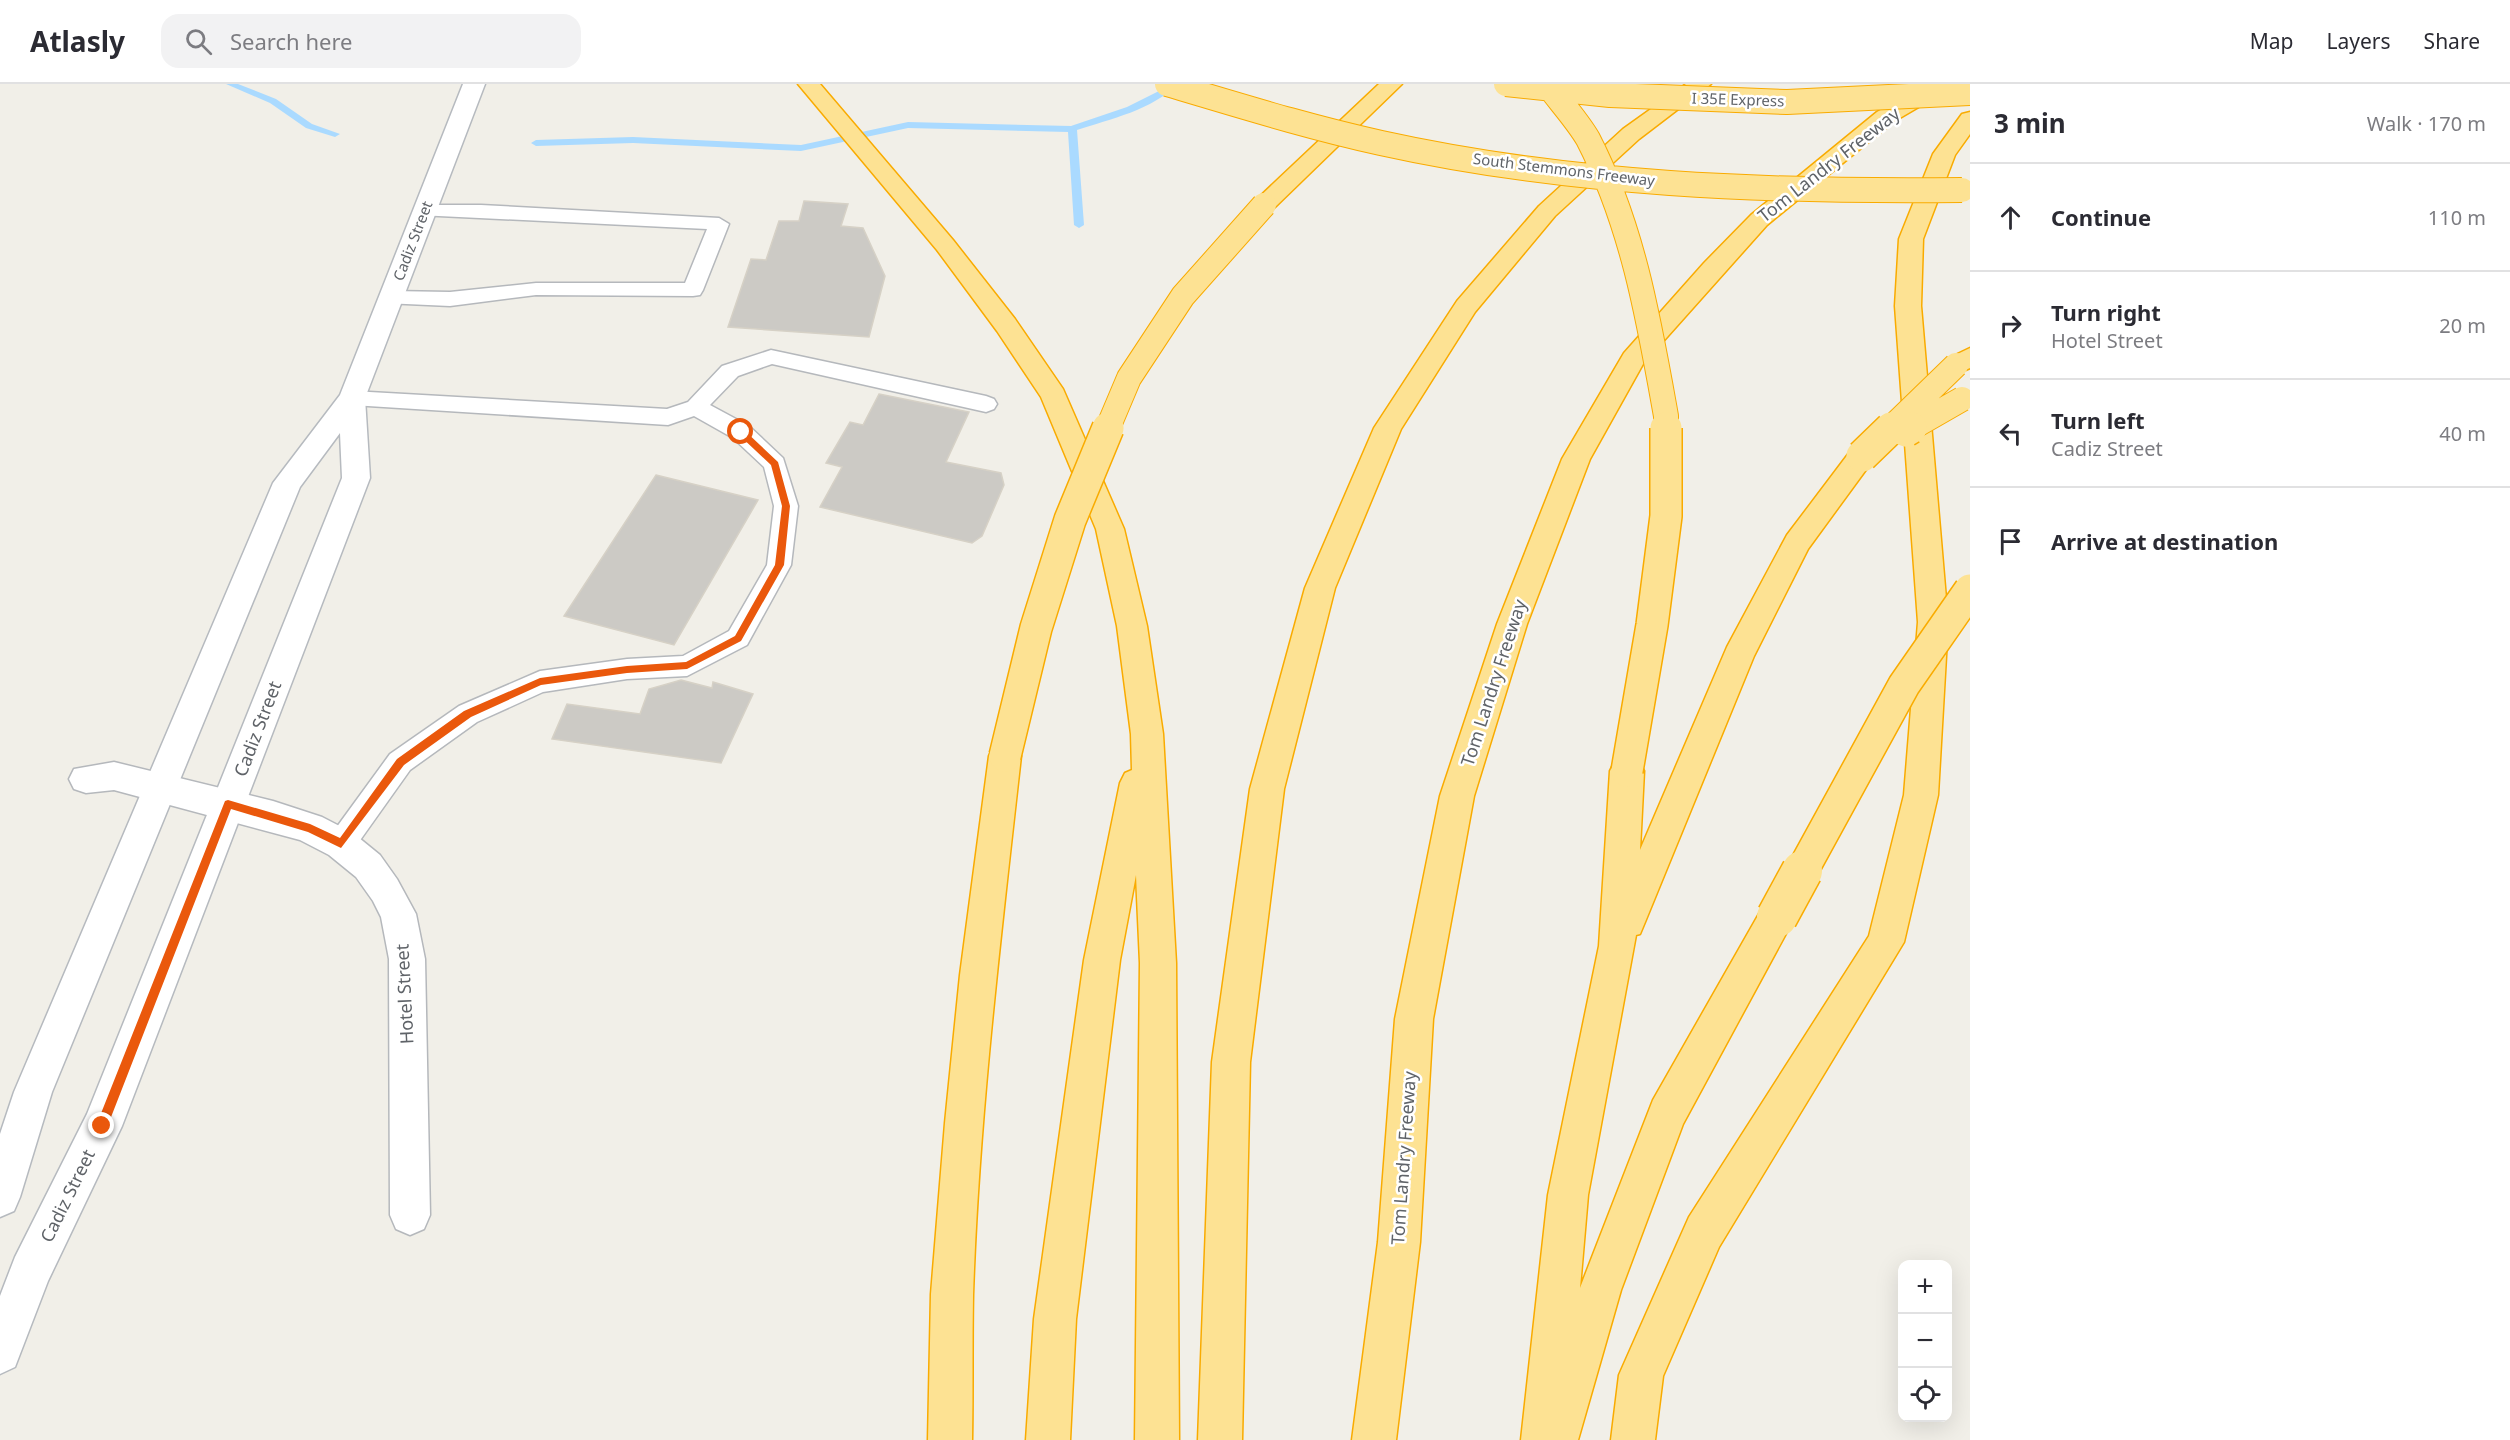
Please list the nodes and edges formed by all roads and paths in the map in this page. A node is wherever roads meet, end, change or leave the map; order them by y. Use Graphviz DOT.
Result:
graph roads {
  1 [pos="474,84"];
  2 [pos="809,84"];
  3 [pos="1167,84"];
  4 [pos="1390,84"];
  5 [pos="1506,84"];
  6 [pos="1547,84"];
  7 [pos="1700,84"];
  8 [pos="1942,84"];
  9 [pos="1970,93"];
  10 [pos="1970,119"];
  11 [pos="1967,190"];
  12 [pos="425,211"];
  13 [pos="391,298"];
  14 [pos="1963,361"];
  15 [pos="1966,397"];
  16 [pos="352,398"];
  17 [pos="986,404"];
  18 [pos="696,407"];
  19 [pos="1862,456"];
  20 [pos="1970,590"];
  21 [pos="1147,734"];
  22 [pos="86,779"];
  23 [pos="161,787"];
  24 [pos="228,804"];
  25 [pos="341,844"];
  26 [pos="1617,946"];
  27 [pos="0,1197"];
  28 [pos="410,1215"];
  29 [pos="0,1352"];
  30 [pos="950,1440"];
  31 [pos="1048,1440"];
  32 [pos="1157,1440"];
  33 [pos="1220,1440"];
  34 [pos="1374,1440"];
  35 [pos="1543,1440"];
  36 [pos="1557,1440"];
  37 [pos="1633,1440"];
  1 -- 12 [label="main road, Cadiz Street"];
  2 -- 21 [label="highway"];
  3 -- 11 [label="highway, South Stemmons Freeway, bridge"];
  4 -- 30 [label="highway, bridge"];
  5 -- 9 [label="highway, I 35E Express, bridge"];
  6 -- 26 [label="highway, bridge"];
  7 -- 33 [label="highway"];
  8 -- 34 [label="highway, Tom Landry Freeway"];
  10 -- 37 [label="highway"];
  12 -- 13 [label="main road, Cadiz Street"];
  12 -- 13 [label="lane"];
  13 -- 16 [label="main road, Cadiz Street"];
  14 -- 19 [label="highway, bridge"];
  15 -- 19 [label="highway, bridge"];
  16 -- 18 [label="lane"];
  16 -- 23 [label="main road, Cadiz Street"];
  16 -- 24 [label="main road, Cadiz Street"];
  17 -- 18 [label="lane"];
  18 -- 25 [label="lane"];
  19 -- 26 [label="highway"];
  20 -- 36 [label="highway, bridge"];
  21 -- 31 [label="highway"];
  21 -- 32 [label="highway"];
  22 -- 23 [label="main road, Hotel Street"];
  23 -- 24 [label="main road, Hotel Street"];
  23 -- 27 [label="main road, Cadiz Street"];
  24 -- 25 [label="main road, Hotel Street"];
  24 -- 29 [label="main road, Cadiz Street"];
  25 -- 28 [label="main road, Hotel Street"];
  26 -- 35 [label="highway"];
}
